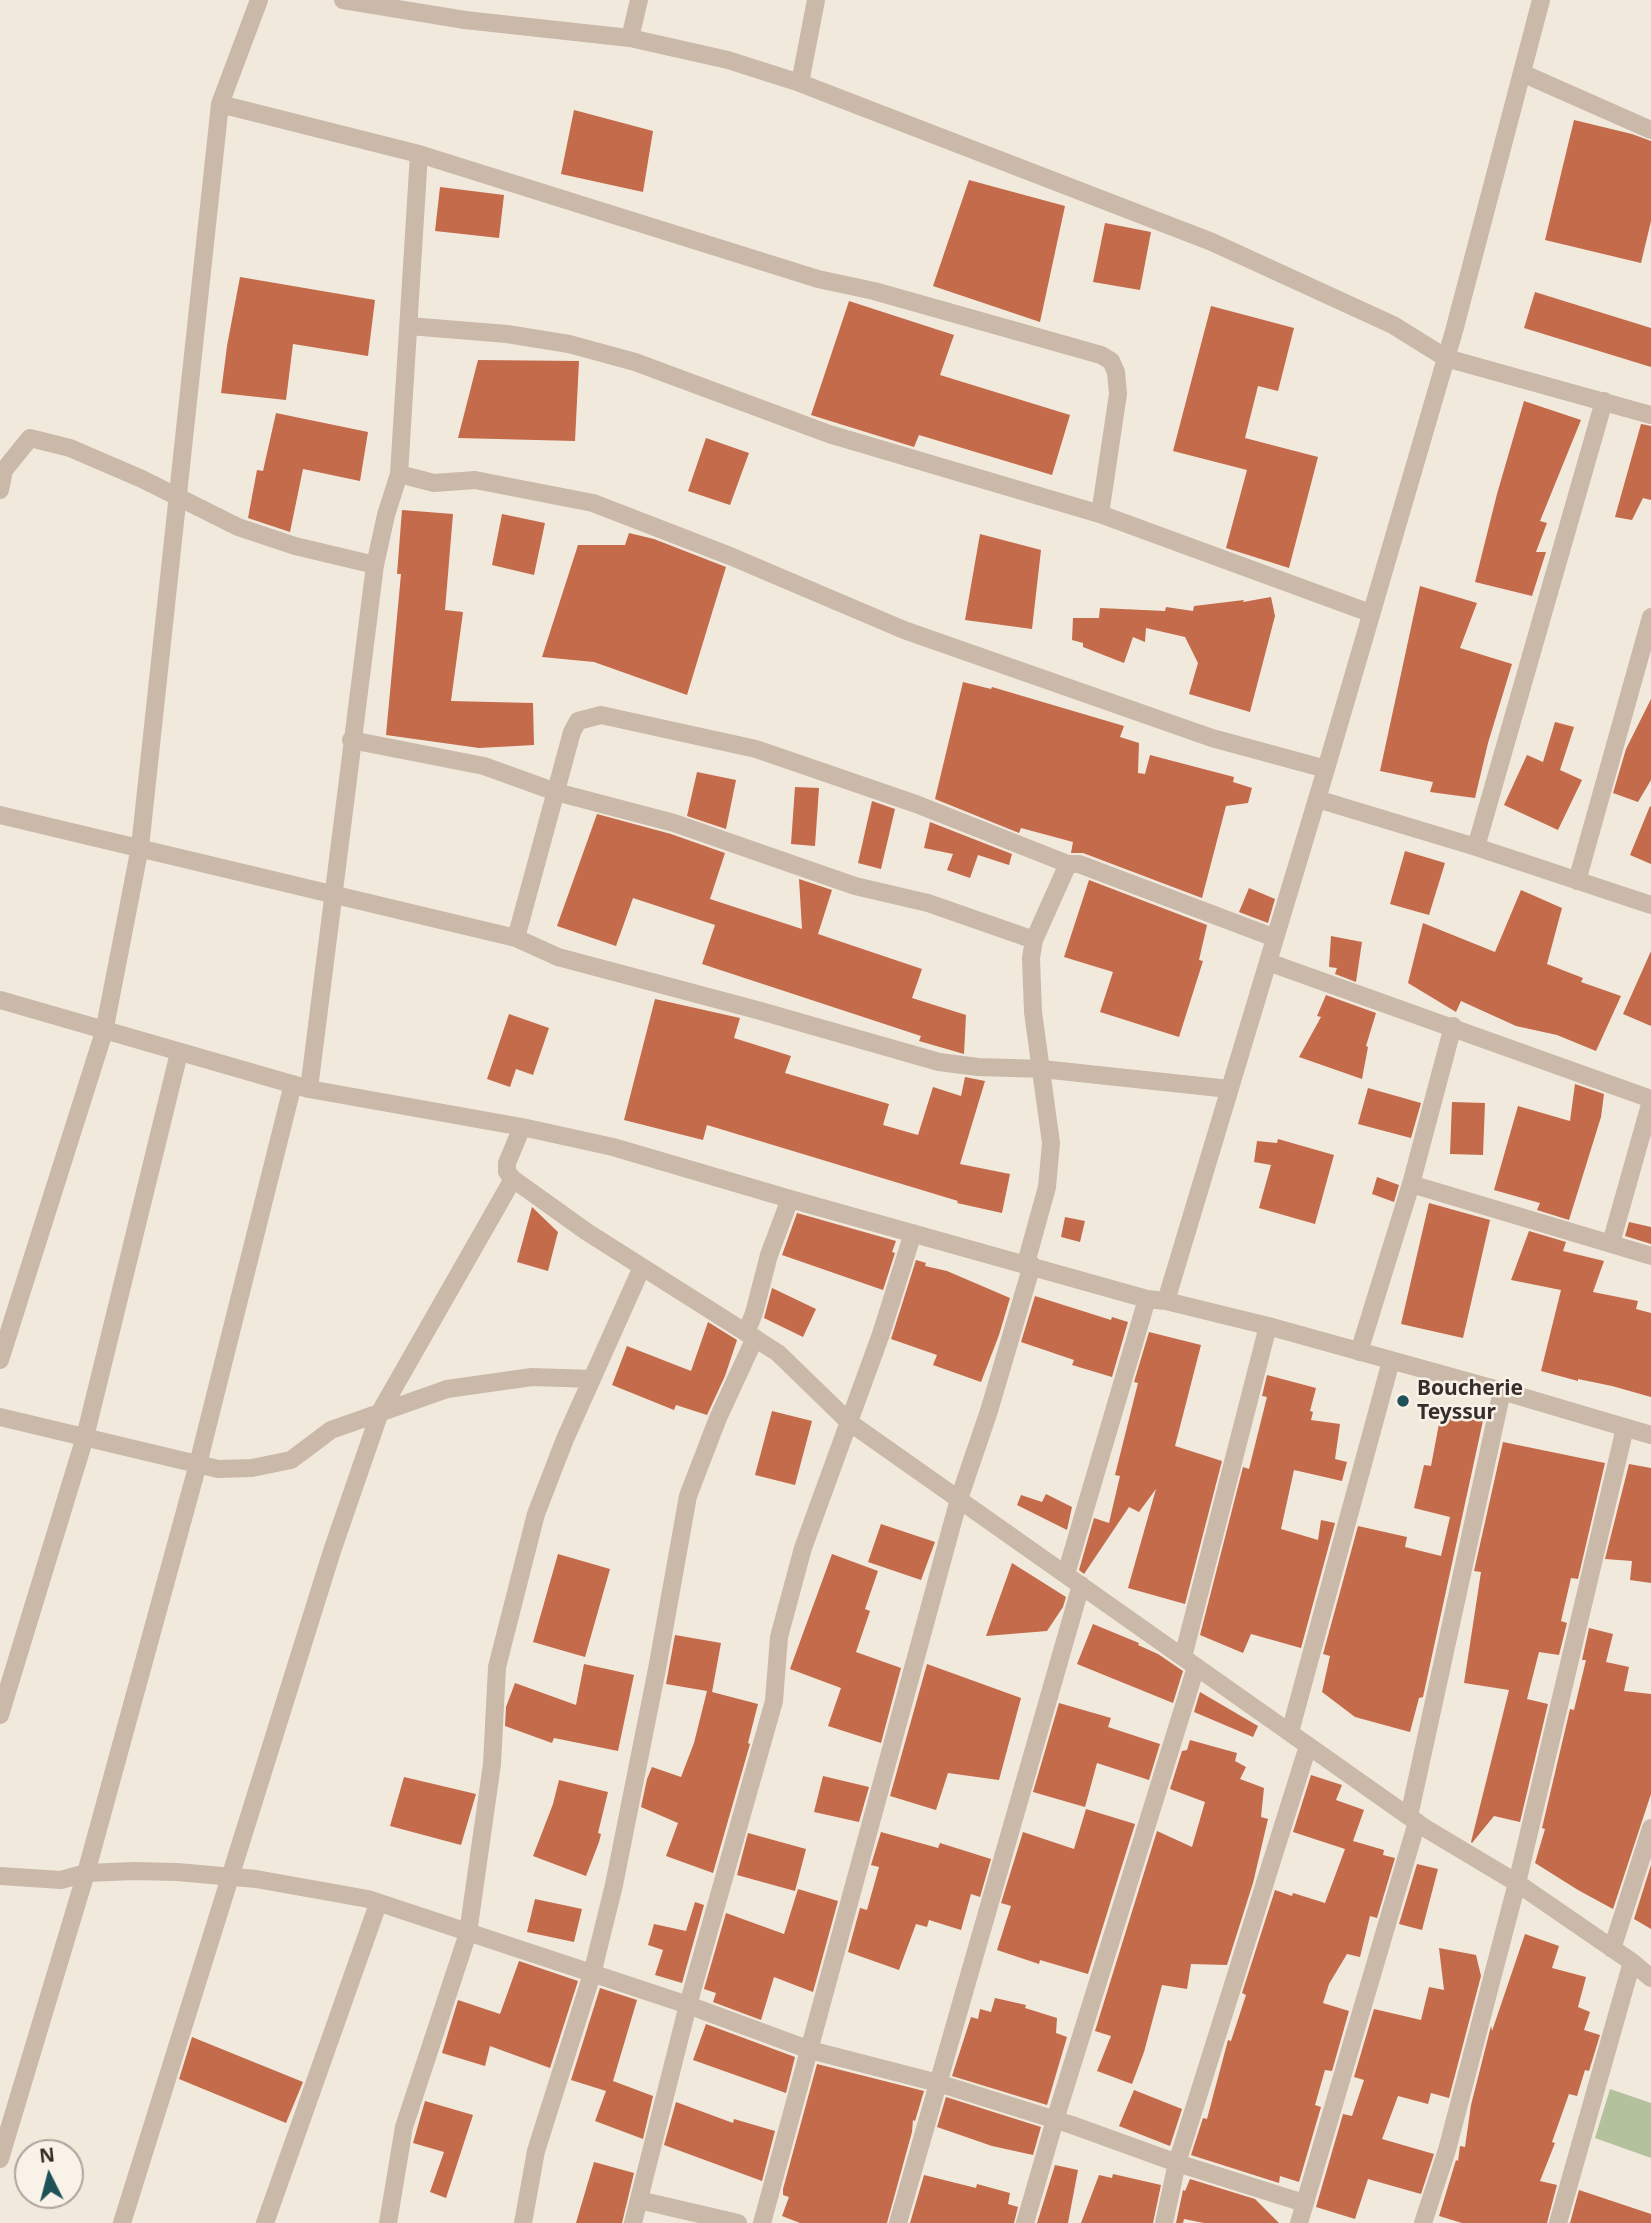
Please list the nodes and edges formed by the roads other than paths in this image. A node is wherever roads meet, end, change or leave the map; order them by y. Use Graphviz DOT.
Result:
graph roads {
  1 [pos="259,0"];
  2 [pos="343,0"];
  3 [pos="639,0"];
  4 [pos="816,0"];
  5 [pos="1541,0"];
  6 [pos="630,38"];
  7 [pos="1522,73"];
  8 [pos="800,83"];
  9 [pos="220,104"];
  10 [pos="1651,130"];
  11 [pos="419,154"];
  12 [pos="409,326"];
  13 [pos="1446,358"];
  14 [pos="1604,401"];
  15 [pos="1650,413"];
  16 [pos="400,474"];
  17 [pos="0,490"];
  18 [pos="177,497"];
  19 [pos="1100,514"];
  20 [pos="375,565"];
  21 [pos="1370,614"];
  22 [pos="1651,617"];
  23 [pos="351,740"];
  24 [pos="1326,769"];
  25 [pos="556,792"];
  26 [pos="1317,799"];
  27 [pos="0,815"];
  28 [pos="140,847"];
  29 [pos="1476,847"];
  30 [pos="1068,864"];
  31 [pos="1577,881"];
  32 [pos="334,893"];
  33 [pos="1651,905"];
  34 [pos="516,938"];
  35 [pos="1275,938"];
  36 [pos="1034,940"];
  37 [pos="1268,962"];
  38 [pos="0,1000"];
  39 [pos="1453,1026"];
  40 [pos="104,1032"];
  41 [pos="179,1053"];
  42 [pos="1042,1069"];
  43 [pos="301,1087"];
  44 [pos="1229,1088"];
  45 [pos="1651,1100"];
  46 [pos="522,1127"];
  47 [pos="513,1179"];
  48 [pos="1411,1184"];
  49 [pos="790,1199"];
  50 [pos="913,1233"];
  51 [pos="1611,1243"];
  52 [pos="1651,1256"];
  53 [pos="1029,1264"];
  54 [pos="642,1267"];
  55 [pos="1147,1299"];
  56 [pos="1166,1301"];
  57 [pos="1268,1326"];
  58 [pos="750,1335"];
  59 [pos="1359,1352"];
  60 [pos="0,1360"];
  61 [pos="1391,1361"];
  62 [pos="592,1379"];
  63 [pos="1502,1391"];
  64 [pos="380,1412"];
  65 [pos="0,1417"];
  66 [pos="849,1422"];
  67 [pos="1625,1428"];
  68 [pos="1651,1435"];
  69 [pos="85,1437"];
  70 [pos="198,1464"];
  71 [pos="959,1499"];
  72 [pos="1066,1574"];
  73 [pos="1081,1585"];
  74 [pos="1190,1662"];
  75 [pos="0,1715"];
  76 [pos="1290,1732"];
  77 [pos="1308,1746"];
  78 [pos="1413,1819"];
  79 [pos="1651,1828"];
  80 [pos="86,1874"];
  81 [pos="0,1876"];
  82 [pos="230,1876"];
  83 [pos="1517,1884"];
  84 [pos="378,1904"];
  85 [pos="468,1933"];
  86 [pos="1612,1949"];
  87 [pos="1632,1962"];
  88 [pos="592,1974"];
  89 [pos="1651,1978"];
  90 [pos="688,2005"];
  91 [pos="810,2050"];
  92 [pos="938,2083"];
  93 [pos="1055,2120"];
  94 [pos="0,2159"];
  95 [pos="1177,2163"];
  96 [pos="639,2200"];
  97 [pos="1304,2203"];
  98 [pos="122,2223"];
  99 [pos="265,2223"];
  100 [pos="388,2223"];
  101 [pos="523,2223"];
  102 [pos="633,2223"];
  103 [pos="738,2223"];
  104 [pos="761,2223"];
  105 [pos="898,2223"];
  106 [pos="1025,2223"];
  107 [pos="1164,2223"];
  108 [pos="1299,2223"];
  109 [pos="1423,2223"];
  110 [pos="1558,2223"];
  1 -- 9 [label="street"];
  2 -- 6 [label="street"];
  3 -- 6 [label="street"];
  4 -- 8 [label="street"];
  5 -- 7 [label="street"];
  6 -- 8 [label="street"];
  7 -- 10 [label="street"];
  7 -- 13 [label="street"];
  8 -- 13 [label="street"];
  9 -- 11 [label="street"];
  9 -- 18 [label="street"];
  11 -- 12 [label="street"];
  11 -- 19 [label="street"];
  12 -- 16 [label="street"];
  12 -- 19 [label="street"];
  13 -- 14 [label="street"];
  13 -- 21 [label="street"];
  14 -- 15 [label="street"];
  14 -- 29 [label="street"];
  16 -- 20 [label="street"];
  16 -- 24 [label="street"];
  17 -- 18 [label="street"];
  18 -- 20 [label="street"];
  18 -- 28 [label="street"];
  19 -- 21 [label="street"];
  20 -- 23 [label="street"];
  21 -- 24 [label="street"];
  22 -- 31 [label="street"];
  23 -- 25 [label="street"];
  23 -- 32 [label="street"];
  24 -- 26 [label="street"];
  25 -- 30 [label="street"];
  25 -- 34 [label="street"];
  25 -- 36 [label="street"];
  26 -- 29 [label="street"];
  26 -- 35 [label="street"];
  27 -- 28 [label="street"];
  28 -- 32 [label="street"];
  28 -- 40 [label="street"];
  29 -- 31 [label="street"];
  30 -- 35 [label="street"];
  30 -- 36 [label="street"];
  31 -- 33 [label="street"];
  32 -- 34 [label="street"];
  32 -- 43 [label="street"];
  34 -- 42 [label="street"];
  35 -- 37 [label="street"];
  36 -- 42 [label="street"];
  37 -- 39 [label="street"];
  37 -- 44 [label="street"];
  38 -- 40 [label="street"];
  39 -- 45 [label="street"];
  39 -- 48 [label="street"];
  40 -- 41 [label="street"];
  40 -- 60 [label="street"];
  41 -- 43 [label="street"];
  41 -- 69 [label="street"];
  42 -- 44 [label="street"];
  42 -- 53 [label="street"];
  43 -- 46 [label="street"];
  43 -- 70 [label="street"];
  44 -- 56 [label="street"];
  45 -- 51 [label="street"];
  46 -- 47 [label="street"];
  46 -- 49 [label="street"];
  47 -- 54 [label="street"];
  47 -- 64 [label="street"];
  48 -- 51 [label="street"];
  48 -- 59 [label="street"];
  49 -- 50 [label="street"];
  49 -- 58 [label="street"];
  50 -- 53 [label="street"];
  50 -- 66 [label="street"];
  51 -- 52 [label="street"];
  53 -- 55 [label="street"];
  53 -- 71 [label="street"];
  54 -- 58 [label="street"];
  54 -- 62 [label="street"];
  55 -- 56 [label="street"];
  55 -- 72 [label="street"];
  56 -- 57 [label="street"];
  57 -- 59 [label="street"];
  57 -- 74 [label="street"];
  58 -- 66 [label="street"];
  58 -- 88 [label="street"];
  59 -- 61 [label="street"];
  61 -- 63 [label="street"];
  61 -- 76 [label="street"];
  62 -- 64 [label="street"];
  62 -- 85 [label="street"];
  63 -- 67 [label="street"];
  63 -- 78 [label="street"];
  64 -- 70 [label="street"];
  64 -- 82 [label="street"];
  65 -- 69 [label="street"];
  66 -- 71 [label="street"];
  66 -- 90 [label="street"];
  67 -- 68 [label="street"];
  67 -- 83 [label="street"];
  69 -- 70 [label="street"];
  69 -- 75 [label="street"];
  70 -- 80 [label="street"];
  71 -- 72 [label="street"];
  71 -- 91 [label="street"];
  72 -- 73 [label="street"];
  73 -- 74 [label="street"];
  73 -- 92 [label="street"];
  74 -- 76 [label="street"];
  74 -- 93 [label="street"];
  76 -- 77 [label="street"];
  77 -- 78 [label="street"];
  77 -- 95 [label="street"];
  78 -- 83 [label="street"];
  78 -- 97 [label="street"];
  79 -- 86 [label="street"];
  80 -- 81 [label="street"];
  80 -- 82 [label="street"];
  80 -- 94 [label="street"];
  82 -- 84 [label="street"];
  82 -- 98 [label="street"];
  83 -- 86 [label="street"];
  83 -- 109 [label="street"];
  84 -- 85 [label="street"];
  84 -- 99 [label="street"];
  85 -- 88 [label="street"];
  85 -- 100 [label="street"];
  86 -- 87 [label="street"];
  87 -- 89 [label="street"];
  87 -- 110 [label="street"];
  88 -- 90 [label="street"];
  88 -- 101 [label="street"];
  90 -- 91 [label="street"];
  90 -- 96 [label="street"];
  91 -- 92 [label="street"];
  91 -- 104 [label="street"];
  92 -- 93 [label="street"];
  92 -- 105 [label="street"];
  93 -- 95 [label="street"];
  93 -- 106 [label="street"];
  95 -- 97 [label="street"];
  95 -- 107 [label="street"];
  96 -- 102 [label="street"];
  96 -- 103 [label="street"];
  97 -- 108 [label="street"];
}
